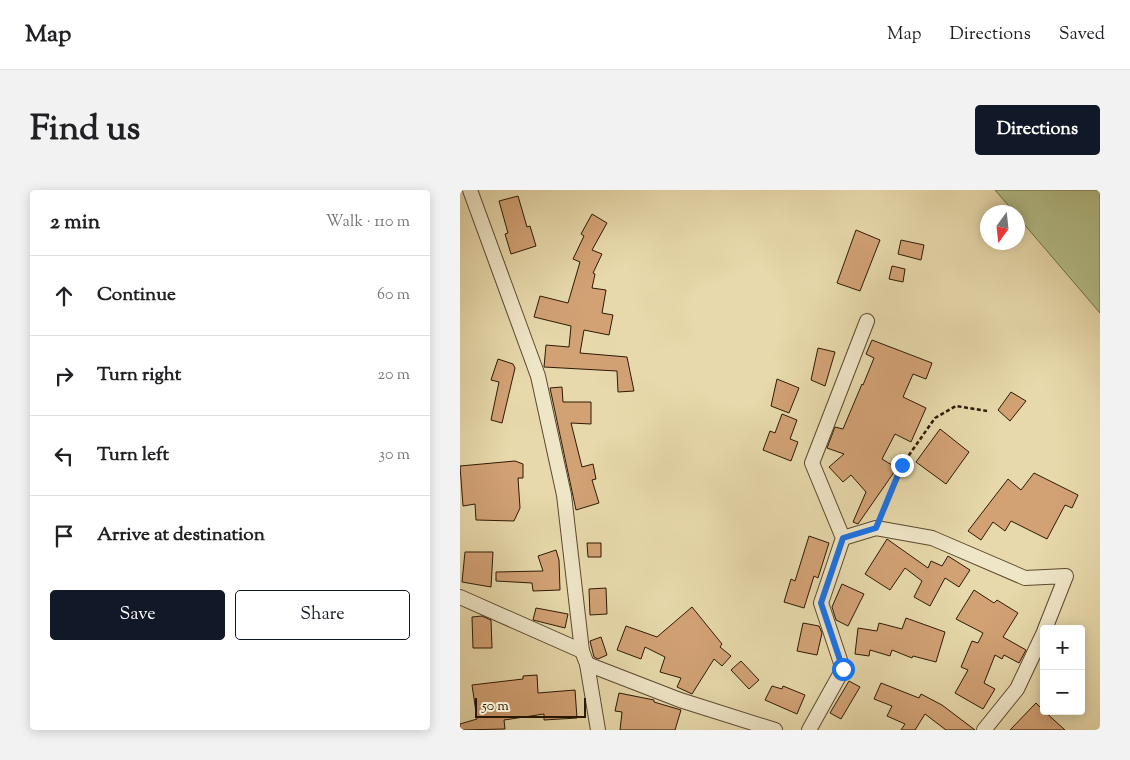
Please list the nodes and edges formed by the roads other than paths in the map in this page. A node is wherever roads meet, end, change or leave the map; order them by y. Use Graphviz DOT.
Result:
graph roads {
  1 [pos="470,190"];
  2 [pos="867,321"];
  3 [pos="843,538"];
  4 [pos="460,597"];
  5 [pos="1048,625"];
  6 [pos="1040,640"];
  7 [pos="584,657"];
  8 [pos="598,730"];
  9 [pos="775,730"];
  10 [pos="809,730"];
  11 [pos="984,730"];
  1 -- 7 [label="street"];
  2 -- 3 [label="street"];
  3 -- 5 [label="street"];
  3 -- 10 [label="street"];
  4 -- 7 [label="street"];
  6 -- 11 [label="street"];
  7 -- 8 [label="street"];
  7 -- 9 [label="street"];
}
